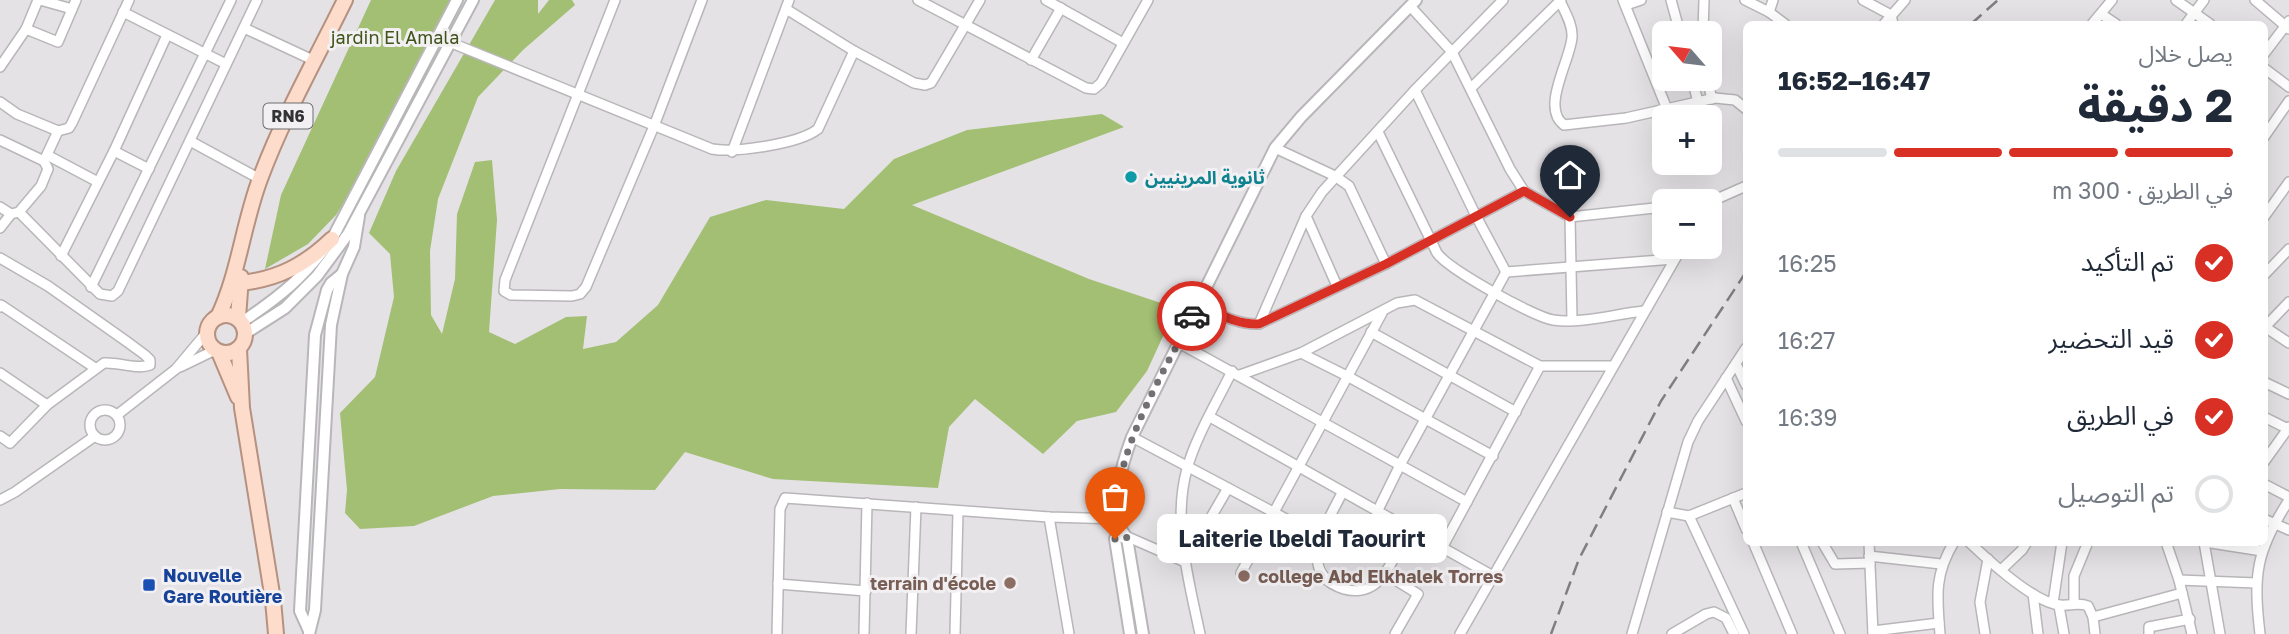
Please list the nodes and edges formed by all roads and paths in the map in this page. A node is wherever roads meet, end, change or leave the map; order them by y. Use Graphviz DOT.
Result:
graph roads {
  1 [pos="39,0"];
  2 [pos="129,0"];
  3 [pos="231,0"];
  4 [pos="257,0"];
  5 [pos="345,0"];
  6 [pos="457,0"];
  7 [pos="473,0"];
  8 [pos="615,0"];
  9 [pos="702,0"];
  10 [pos="918,0"];
  11 [pos="980,0"];
  12 [pos="1046,0"];
  13 [pos="1148,0"];
  14 [pos="1503,0"];
  15 [pos="1641,0"];
  16 [pos="1671,0"];
  17 [pos="1704,0"];
  18 [pos="1745,0"];
  19 [pos="1773,0"];
  20 [pos="1863,0"];
  21 [pos="1905,0"];
  22 [pos="2112,0"];
  23 [pos="2176,0"];
  24 [pos="2204,0"];
  25 [pos="2255,0"];
  26 [pos="1560,1"];
  27 [pos="1625,2"];
  28 [pos="1413,3"];
  29 [pos="788,4"];
  30 [pos="74,5"];
  31 [pos="1061,8"];
  32 [pos="123,12"];
  33 [pos="1769,12"];
  34 [pos="2195,12"];
  35 [pos="2101,14"];
  36 [pos="1892,20"];
  37 [pos="1676,21"];
  38 [pos="1703,21"];
  39 [pos="1781,21"];
  40 [pos="2095,21"];
  41 [pos="2112,21"];
  42 [pos="2188,21"];
  43 [pos="2206,21"];
  44 [pos="2288,25"];
  45 [pos="965,26"];
  46 [pos="244,27"];
  47 [pos="26,29"];
  48 [pos="167,34"];
  49 [pos="437,37"];
  50 [pos="1123,43"];
  51 [pos="449,44"];
  52 [pos="2268,49"];
  53 [pos="854,51"];
  54 [pos="1452,52"];
  55 [pos="205,54"];
  56 [pos="1031,60"];
  57 [pos="315,61"];
  58 [pos="226,64"];
  59 [pos="0,67"];
  60 [pos="2268,71"];
  61 [pos="2289,87"];
  62 [pos="1471,88"];
  63 [pos="1415,90"];
  64 [pos="1695,91"];
  65 [pos="1710,91"];
  66 [pos="579,95"];
  67 [pos="1712,99"];
  68 [pos="2289,101"];
  69 [pos="0,102"];
  70 [pos="1698,102"];
  71 [pos="1665,105"];
  72 [pos="1685,105"];
  73 [pos="1743,107"];
  74 [pos="1652,112"];
  75 [pos="654,126"];
  76 [pos="2268,128"];
  77 [pos="58,131"];
  78 [pos="1378,132"];
  79 [pos="0,140"];
  80 [pos="190,141"];
  81 [pos="1275,148"];
  82 [pos="114,151"];
  83 [pos="732,152"];
  84 [pos="46,158"];
  85 [pos="149,169"];
  86 [pos="1335,176"];
  87 [pos="260,179"];
  88 [pos="98,182"];
  89 [pos="2289,182"];
  90 [pos="1743,187"];
  91 [pos="1524,191"];
  92 [pos="1722,197"];
  93 [pos="0,207"];
  94 [pos="1652,208"];
  95 [pos="2268,211"];
  96 [pos="15,213"];
  97 [pos="359,216"];
  98 [pos="1306,216"];
  99 [pos="1476,216"];
  100 [pos="1570,217"];
  101 [pos="0,228"];
  102 [pos="244,237"];
  103 [pos="332,239"];
  104 [pos="1432,240"];
  105 [pos="2289,249"];
  106 [pos="61,256"];
  107 [pos="0,258"];
  108 [pos="1674,259"];
  109 [pos="1386,264"];
  110 [pos="1570,267"];
  111 [pos="2268,271"];
  112 [pos="1506,272"];
  113 [pos="241,283"];
  114 [pos="1338,286"];
  115 [pos="91,287"];
  116 [pos="1495,292"];
  117 [pos="2289,302"];
  118 [pos="1198,304"];
  119 [pos="0,307"];
  120 [pos="1382,311"];
  121 [pos="1644,311"];
  122 [pos="218,317"];
  123 [pos="1572,320"];
  124 [pos="242,324"];
  125 [pos="1259,324"];
  126 [pos="2268,325"];
  127 [pos="2268,330"];
  128 [pos="1475,331"];
  129 [pos="207,332"];
  130 [pos="1371,332"];
  131 [pos="2289,342"];
  132 [pos="1179,343"];
  133 [pos="239,349"];
  134 [pos="217,351"];
  135 [pos="1301,353"];
  136 [pos="1743,353"];
  137 [pos="1736,364"];
  138 [pos="1540,366"];
  139 [pos="1613,366"];
  140 [pos="95,368"];
  141 [pos="176,369"];
  142 [pos="0,373"];
  143 [pos="1236,373"];
  144 [pos="1449,375"];
  145 [pos="1348,376"];
  146 [pos="1726,378"];
  147 [pos="1743,379"];
  148 [pos="2268,385"];
  149 [pos="2289,394"];
  150 [pos="47,405"];
  151 [pos="242,408"];
  152 [pos="1516,412"];
  153 [pos="117,415"];
  154 [pos="1743,415"];
  155 [pos="1210,417"];
  156 [pos="2268,419"];
  157 [pos="1425,420"];
  158 [pos="1323,422"];
  159 [pos="2288,428"];
  160 [pos="0,436"];
  161 [pos="95,436"];
  162 [pos="1132,437"];
  163 [pos="1493,456"];
  164 [pos="2268,456"];
  165 [pos="1399,465"];
  166 [pos="1187,466"];
  167 [pos="1299,467"];
  168 [pos="2268,486"];
  169 [pos="1228,488"];
  170 [pos="1342,493"];
  171 [pos="1743,494"];
  172 [pos="1733,498"];
  173 [pos="2289,498"];
  174 [pos="0,500"];
  175 [pos="1467,502"];
  176 [pos="867,503"];
  177 [pos="916,508"];
  178 [pos="958,511"];
  179 [pos="1274,512"];
  180 [pos="1377,512"];
  181 [pos="1667,512"];
  182 [pos="1689,516"];
  183 [pos="1049,517"];
  184 [pos="1743,521"];
  185 [pos="2269,522"];
  186 [pos="1120,523"];
  187 [pos="1408,528"];
  188 [pos="2289,530"];
  189 [pos="1320,537"];
  190 [pos="1127,538"];
  191 [pos="1115,539"];
  192 [pos="1755,546"];
  193 [pos="1803,546"];
  194 [pos="1824,546"];
  195 [pos="1869,546"];
  196 [pos="1952,546"];
  197 [pos="1973,546"];
  198 [pos="2024,546"];
  199 [pos="2063,546"];
  200 [pos="2086,546"];
  201 [pos="2167,546"];
  202 [pos="2205,546"];
  203 [pos="2230,546"];
  204 [pos="2263,546"];
  205 [pos="1442,548"];
  206 [pos="2262,551"];
  207 [pos="1988,559"];
  208 [pos="1869,560"];
  209 [pos="1185,562"];
  210 [pos="1941,564"];
  211 [pos="2001,570"];
  212 [pos="1241,573"];
  213 [pos="1384,573"];
  214 [pos="1493,576"];
  215 [pos="2179,580"];
  216 [pos="2210,580"];
  217 [pos="2256,583"];
  218 [pos="778,584"];
  219 [pos="866,591"];
  220 [pos="2182,593"];
  221 [pos="2033,594"];
  222 [pos="2056,604"];
  223 [pos="2074,604"];
  224 [pos="2093,617"];
  225 [pos="2190,619"];
  226 [pos="1939,623"];
  227 [pos="309,632"];
  228 [pos="1873,633"];
  229 [pos="276,634"];
  230 [pos="777,634"];
  231 [pos="864,634"];
  232 [pos="911,634"];
  233 [pos="955,634"];
  234 [pos="1069,634"];
  235 [pos="1130,634"];
  236 [pos="1143,634"];
  237 [pos="1200,634"];
  238 [pos="1395,634"];
  239 [pos="1460,634"];
  240 [pos="1632,634"];
  241 [pos="1672,634"];
  242 [pos="1734,634"];
  243 [pos="1744,634"];
  244 [pos="1791,634"];
  245 [pos="1840,634"];
  246 [pos="1940,634"];
  247 [pos="1984,634"];
  248 [pos="2038,634"];
  249 [pos="2064,634"];
  250 [pos="2095,634"];
  251 [pos="2149,634"];
  252 [pos="2192,634"];
  253 [pos="2220,634"];
  254 [pos="2260,634"];
  1 -- 30 [label="street"];
  1 -- 47 [label="street"];
  2 -- 32 [label="street"];
  3 -- 55 [label="street"];
  4 -- 46 [label="street"];
  5 -- 57 [label="main road, RN6"];
  6 -- 49 [label="street"];
  7 -- 51 [label="street"];
  8 -- 66 [label="street"];
  9 -- 75 [label="street"];
  10 -- 45 [label="street"];
  11 -- 45 [label="street"];
  12 -- 31 [label="street"];
  13 -- 50 [label="street"];
  14 -- 54 [label="street"];
  15 -- 27 [label="street"];
  16 -- 37 [label="street"];
  17 -- 38 [label="street"];
  18 -- 33 [label="street"];
  19 -- 33 [label="street"];
  20 -- 36 [label="street"];
  21 -- 36 [label="street"];
  22 -- 35 [label="street"];
  23 -- 34 [label="street"];
  24 -- 34 [label="street"];
  25 -- 44 [label="street"];
  26 -- 62 [label="street"];
  26 -- 74 [label="street"];
  27 -- 71 [label="street"];
  28 -- 54 [label="street"];
  28 -- 81 [label="street"];
  29 -- 53 [label="street"];
  29 -- 83 [label="street"];
  30 -- 47 [label="street"];
  31 -- 50 [label="street"];
  31 -- 56 [label="street"];
  32 -- 48 [label="street"];
  32 -- 77 [label="street"];
  33 -- 39 [label="street"];
  34 -- 42 [label="street"];
  34 -- 43 [label="street"];
  35 -- 40 [label="street"];
  35 -- 41 [label="street"];
  44 -- 52 [label="street"];
  45 -- 53 [label="street"];
  45 -- 56 [label="street"];
  46 -- 57 [label="street"];
  46 -- 58 [label="street"];
  47 -- 59 [label="street"];
  48 -- 55 [label="street"];
  48 -- 82 [label="street"];
  49 -- 51 [label="street"];
  49 -- 103 [label="street"];
  50 -- 56 [label="street"];
  51 -- 66 [label="street"];
  51 -- 97 [label="street"];
  53 -- 83 [label="street"];
  54 -- 62 [label="street"];
  54 -- 63 [label="street"];
  55 -- 58 [label="street"];
  55 -- 85 [label="street"];
  57 -- 87 [label="main road, RN6"];
  58 -- 80 [label="street"];
  60 -- 61 [label="street"];
  62 -- 91 [label="street"];
  63 -- 78 [label="street"];
  63 -- 99 [label="street"];
  64 -- 70 [label="street"];
  65 -- 67 [label="street"];
  66 -- 75 [label="street"];
  66 -- 75 [label="street"];
  67 -- 70 [label="street"];
  67 -- 73 [label="street"];
  68 -- 76 [label="street"];
  69 -- 77 [label="street"];
  70 -- 72 [label="street"];
  75 -- 83 [label="street"];
  77 -- 84 [label="street"];
  78 -- 86 [label="street"];
  78 -- 104 [label="street"];
  79 -- 84 [label="street"];
  80 -- 87 [label="street"];
  80 -- 115 [label="street"];
  81 -- 86 [label="street"];
  81 -- 118 [label="street"];
  82 -- 85 [label="street"];
  82 -- 88 [label="street"];
  84 -- 88 [label="street"];
  84 -- 96 [label="street"];
  85 -- 115 [label="street"];
  86 -- 98 [label="street"];
  86 -- 109 [label="street"];
  87 -- 102 [label="main road, RN6"];
  88 -- 106 [label="street"];
  89 -- 95 [label="street"];
  90 -- 92 [label="street"];
  91 -- 99 [label="street"];
  91 -- 100 [label="street"];
  93 -- 96 [label="street"];
  94 -- 100 [label="street"];
  96 -- 101 [label="street"];
  96 -- 106 [label="street"];
  97 -- 124 [label="street"];
  97 -- 227 [label="street"];
  98 -- 114 [label="street"];
  98 -- 125 [label="street"];
  99 -- 104 [label="street"];
  99 -- 112 [label="street"];
  100 -- 110 [label="street"];
  102 -- 113 [label="main road, RN6"];
  102 -- 122 [label="main road, RN6"];
  103 -- 113 [label="main road"];
  103 -- 124 [label="street"];
  104 -- 109 [label="street"];
  104 -- 116 [label="street"];
  105 -- 111 [label="street"];
  106 -- 115 [label="street"];
  107 -- 140 [label="street"];
  108 -- 110 [label="street"];
  108 -- 121 [label="street"];
  109 -- 114 [label="street"];
  110 -- 112 [label="street"];
  110 -- 123 [label="street"];
  112 -- 116 [label="street"];
  113 -- 124 [label="main road, RN6"];
  114 -- 125 [label="street"];
  116 -- 123 [label="street"];
  116 -- 128 [label="street"];
  117 -- 126 [label="street"];
  118 -- 125 [label="street"];
  118 -- 132 [label="street"];
  119 -- 140 [label="street"];
  120 -- 128 [label="street"];
  120 -- 130 [label="street"];
  120 -- 135 [label="street"];
  121 -- 123 [label="street"];
  121 -- 139 [label="street"];
  122 -- 124 [label="main road"];
  122 -- 129 [label="main road, RN6"];
  124 -- 133 [label="main road, RN6"];
  127 -- 131 [label="street"];
  128 -- 138 [label="street"];
  128 -- 144 [label="street"];
  129 -- 134 [label="main road, RN6"];
  129 -- 141 [label="street"];
  130 -- 144 [label="street"];
  130 -- 145 [label="street"];
  132 -- 143 [label="street"];
  132 -- 162 [label="street"];
  133 -- 134 [label="main road"];
  133 -- 151 [label="main road, RN6"];
  134 -- 141 [label="street"];
  134 -- 151 [label="main road, RN6"];
  135 -- 143 [label="street"];
  135 -- 145 [label="street"];
  136 -- 137 [label="street"];
  137 -- 146 [label="street"];
  137 -- 147 [label="street"];
  138 -- 139 [label="street"];
  138 -- 152 [label="street"];
  139 -- 214 [label="street"];
  140 -- 150 [label="street"];
  141 -- 153 [label="street"];
  142 -- 150 [label="street"];
  143 -- 155 [label="street"];
  143 -- 158 [label="street"];
  144 -- 152 [label="street"];
  144 -- 157 [label="street"];
  145 -- 157 [label="street"];
  145 -- 158 [label="street"];
  146 -- 154 [label="street"];
  146 -- 181 [label="street"];
  148 -- 149 [label="street"];
  150 -- 160 [label="street"];
  151 -- 229 [label="main road, RN6"];
  152 -- 163 [label="street"];
  153 -- 161 [label="street"];
  153 -- 161 [label="street"];
  155 -- 166 [label="street"];
  155 -- 167 [label="street"];
  156 -- 159 [label="street"];
  157 -- 163 [label="street"];
  157 -- 165 [label="street"];
  158 -- 165 [label="street"];
  158 -- 167 [label="street"];
  159 -- 164 [label="street"];
  161 -- 174 [label="street"];
  162 -- 166 [label="street"];
  162 -- 186 [label="street"];
  163 -- 175 [label="street"];
  165 -- 175 [label="street"];
  165 -- 180 [label="street"];
  166 -- 169 [label="street"];
  166 -- 209 [label="street"];
  167 -- 170 [label="street"];
  167 -- 179 [label="street"];
  168 -- 173 [label="street"];
  169 -- 179 [label="street"];
  169 -- 209 [label="street"];
  170 -- 180 [label="street"];
  170 -- 189 [label="street"];
  171 -- 172 [label="street"];
  172 -- 182 [label="street"];
  172 -- 184 [label="street"];
  173 -- 185 [label="street"];
  175 -- 205 [label="street"];
  176 -- 177 [label="street"];
  176 -- 218 [label="street"];
  176 -- 219 [label="street"];
  177 -- 178 [label="street"];
  177 -- 232 [label="street"];
  178 -- 183 [label="street"];
  178 -- 233 [label="street"];
  179 -- 189 [label="street"];
  179 -- 212 [label="street"];
  180 -- 187 [label="street"];
  181 -- 182 [label="street"];
  181 -- 240 [label="street"];
  182 -- 243 [label="street"];
  183 -- 186 [label="street"];
  183 -- 234 [label="street"];
  185 -- 188 [label="street"];
  186 -- 190 [label="street"];
  186 -- 191 [label="street"];
  187 -- 205 [label="street"];
  187 -- 213 [label="street"];
  189 -- 213 [label="street"];
  190 -- 191 [label="street"];
  190 -- 209 [label="street"];
  190 -- 236 [label="street"];
  191 -- 235 [label="street"];
  192 -- 244 [label="street"];
  193 -- 245 [label="street"];
  194 -- 208 [label="street"];
  195 -- 208 [label="street"];
  196 -- 210 [label="street"];
  197 -- 207 [label="street"];
  198 -- 211 [label="street"];
  199 -- 222 [label="street"];
  200 -- 223 [label="street"];
  201 -- 215 [label="street"];
  202 -- 216 [label="street"];
  203 -- 206 [label="street"];
  204 -- 206 [label="street"];
  205 -- 214 [label="street"];
  206 -- 217 [label="street"];
  207 -- 211 [label="street"];
  207 -- 247 [label="street"];
  208 -- 210 [label="street"];
  208 -- 228 [label="street"];
  209 -- 237 [label="street"];
  210 -- 226 [label="street"];
  211 -- 221 [label="street"];
  213 -- 238 [label="street"];
  214 -- 239 [label="street"];
  215 -- 216 [label="street"];
  215 -- 220 [label="street"];
  216 -- 217 [label="street"];
  216 -- 253 [label="street"];
  217 -- 254 [label="street"];
  218 -- 219 [label="street"];
  218 -- 230 [label="street"];
  219 -- 231 [label="street"];
  220 -- 224 [label="street"];
  220 -- 225 [label="street"];
  221 -- 222 [label="street"];
  221 -- 248 [label="street"];
  222 -- 223 [label="street"];
  222 -- 249 [label="street"];
  223 -- 224 [label="street"];
  224 -- 250 [label="street"];
  225 -- 251 [label="street"];
  225 -- 252 [label="street"];
  226 -- 228 [label="street"];
  226 -- 246 [label="street"];
  241 -- 242 [label="street"];
}
